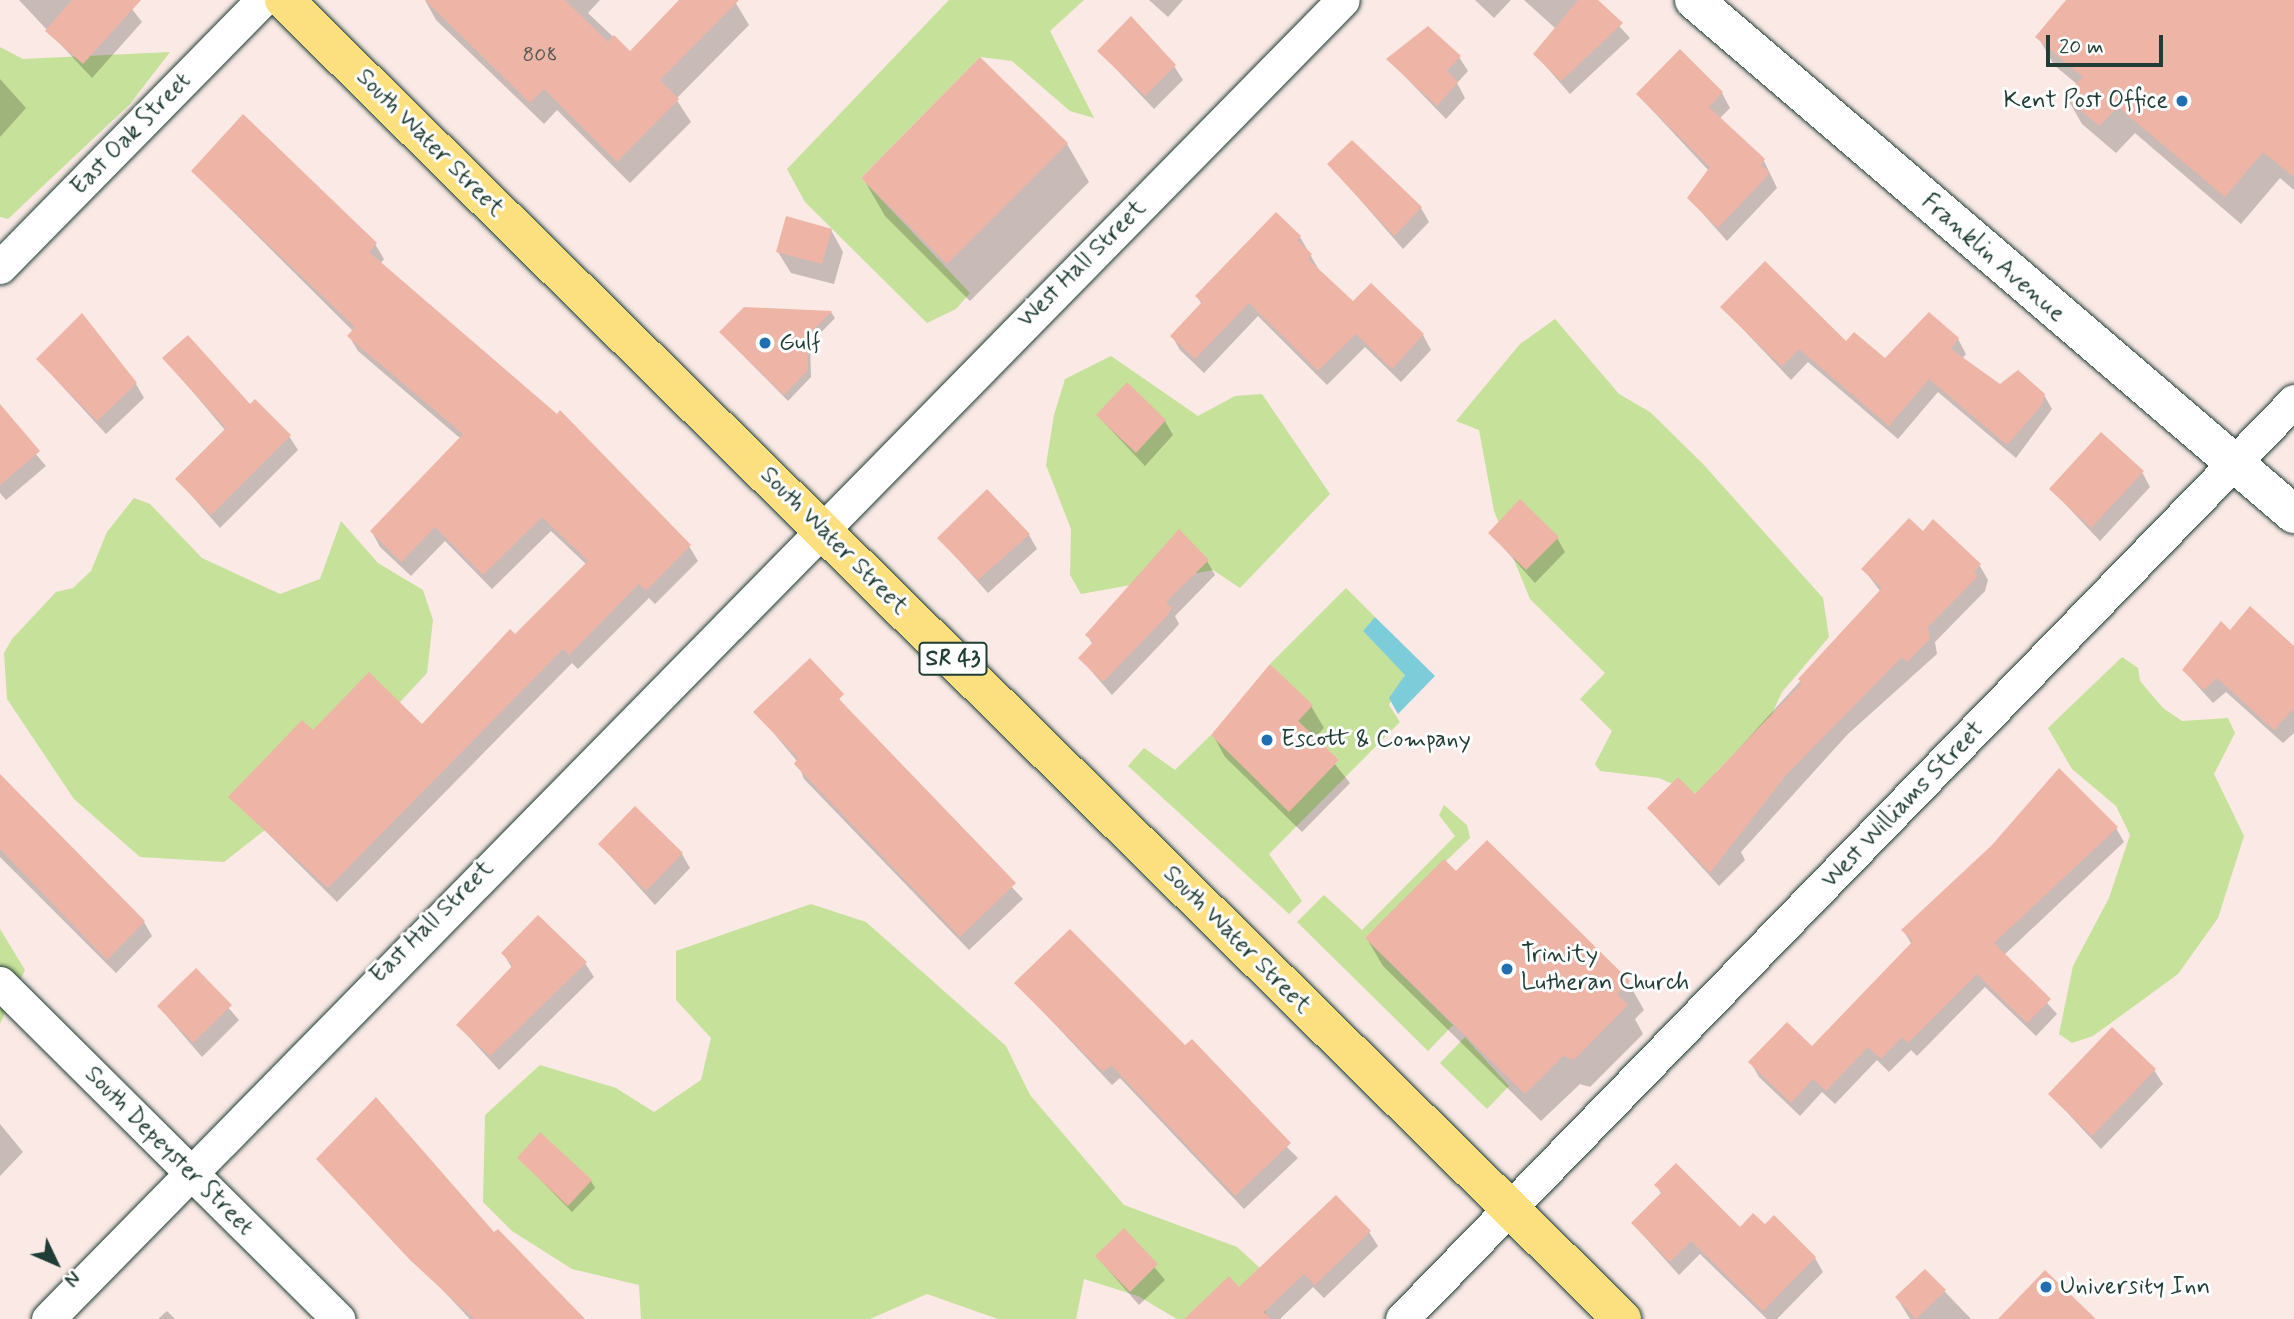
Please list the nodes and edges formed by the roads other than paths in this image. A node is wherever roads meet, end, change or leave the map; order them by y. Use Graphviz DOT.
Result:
graph roads {
  1 [pos="262,0"];
  2 [pos="284,0"];
  3 [pos="1343,0"];
  4 [pos="1694,0"];
  5 [pos="0,267"];
  6 [pos="2294,401"];
  7 [pos="2233,463"];
  8 [pos="2294,514"];
  9 [pos="820,528"];
  10 [pos="0,983"];
  11 [pos="188,1172"];
  12 [pos="1512,1210"];
  13 [pos="47,1319"];
  14 [pos="338,1319"];
  15 [pos="1402,1319"];
  16 [pos="1622,1319"];
  1 -- 5 [label="street, East Oak Street"];
  2 -- 9 [label="main road, South Water Street / SR 43"];
  3 -- 9 [label="street, West Hall Street"];
  4 -- 7 [label="street, Franklin Avenue"];
  6 -- 7 [label="street, West Williams Street"];
  7 -- 8 [label="street, Franklin Avenue"];
  7 -- 12 [label="street, West Williams Street"];
  9 -- 11 [label="street, East Hall Street"];
  9 -- 12 [label="main road, South Water Street / SR 43"];
  10 -- 11 [label="street, South Depeyster Street"];
  11 -- 13 [label="street, East Hall Street"];
  11 -- 14 [label="street, South Depeyster Street"];
  12 -- 15 [label="street, West Williams Street"];
  12 -- 16 [label="main road, South Water Street / SR 43"];
}
